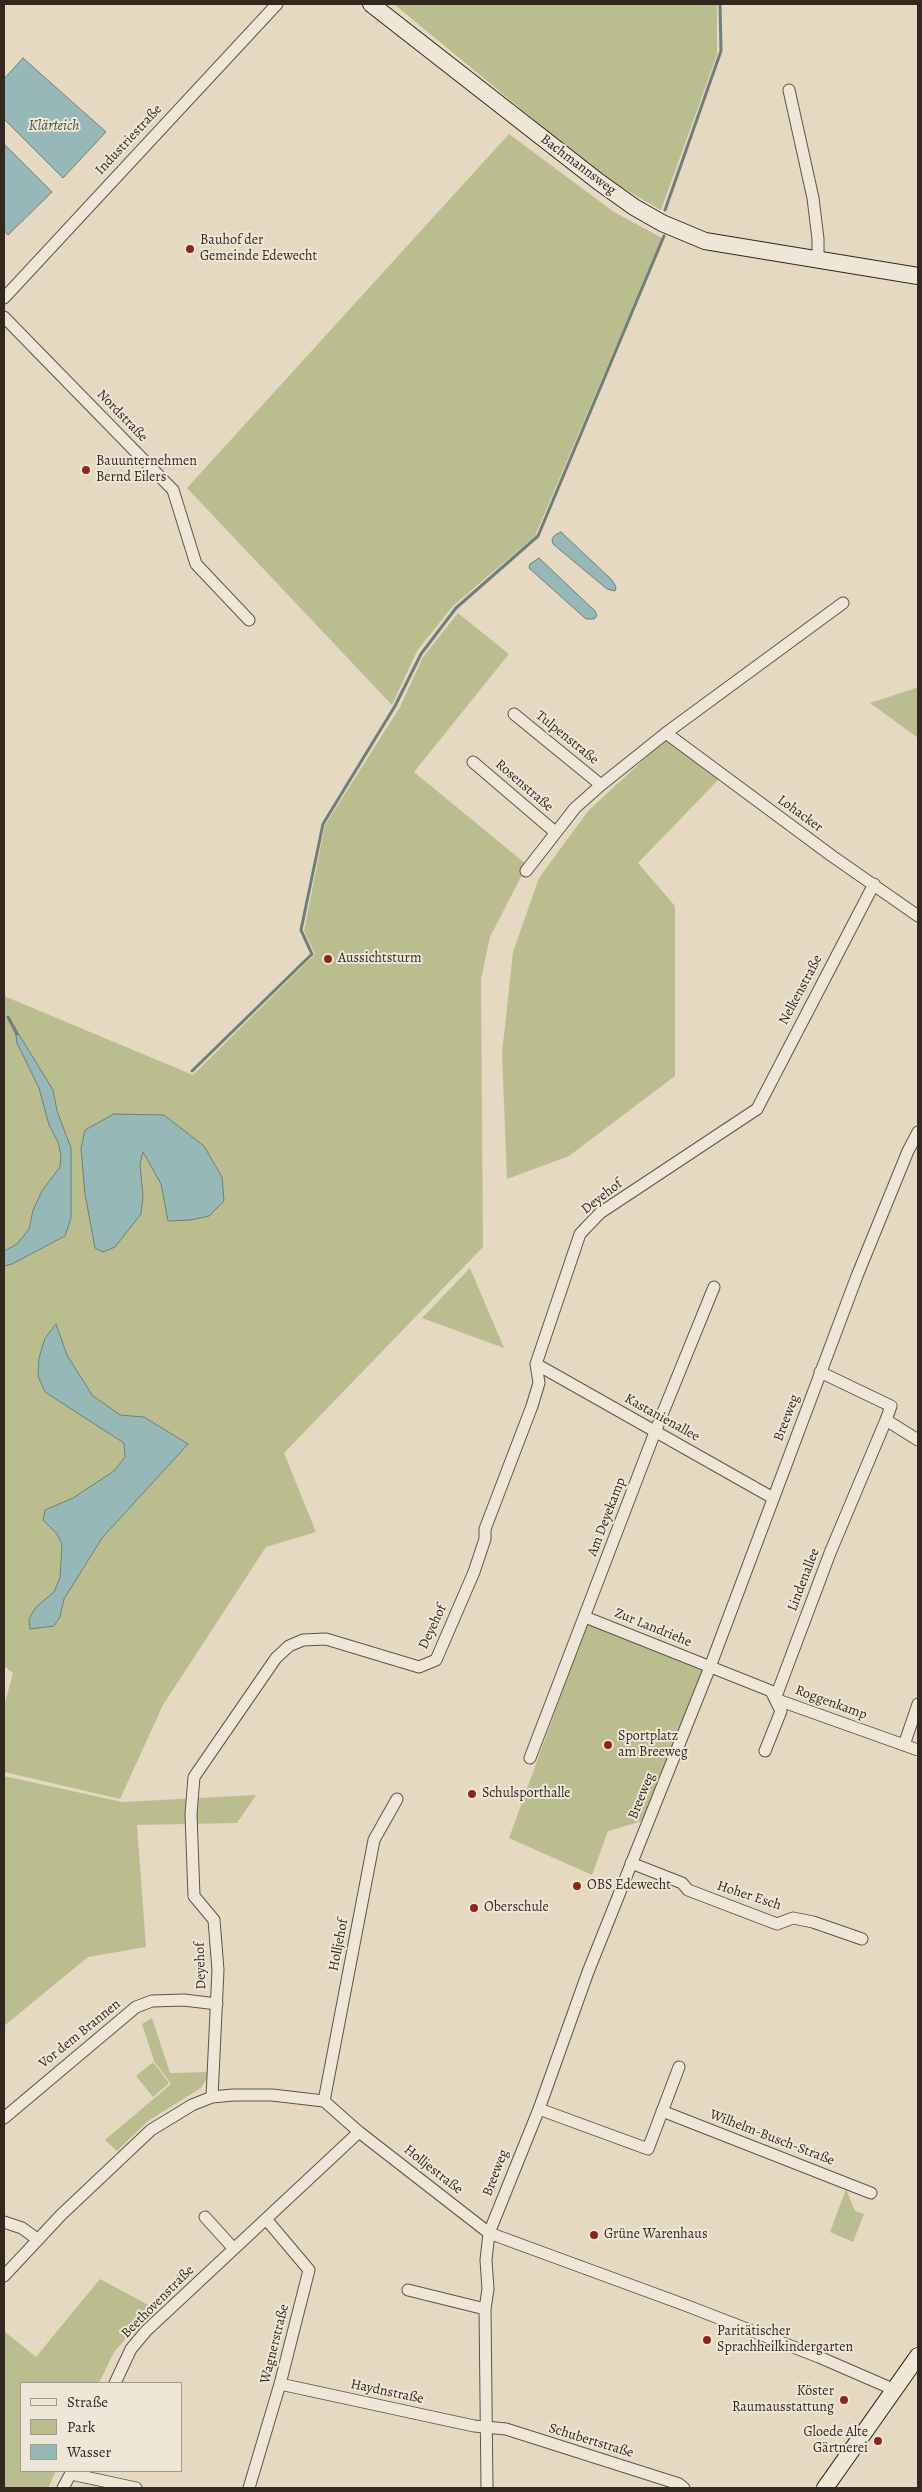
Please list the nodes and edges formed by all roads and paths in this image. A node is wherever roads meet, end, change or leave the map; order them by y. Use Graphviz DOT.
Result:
graph roads {
  1 [pos="277,4"];
  2 [pos="371,4"];
  3 [pos="789,90"];
  4 [pos="818,260"];
  5 [pos="918,276"];
  6 [pos="4,298"];
  7 [pos="4,317"];
  8 [pos="843,603"];
  9 [pos="249,620"];
  10 [pos="514,714"];
  11 [pos="666,733"];
  12 [pos="473,762"];
  13 [pos="601,785"];
  14 [pos="555,832"];
  15 [pos="526,871"];
  16 [pos="874,884"];
  17 [pos="918,916"];
  18 [pos="757,1109"];
  19 [pos="918,1132"];
  20 [pos="714,1287"];
  21 [pos="536,1364"];
  22 [pos="820,1372"];
  23 [pos="886,1420"];
  24 [pos="655,1432"];
  25 [pos="918,1440"];
  26 [pos="773,1498"];
  27 [pos="585,1617"];
  28 [pos="710,1667"];
  29 [pos="775,1699"];
  30 [pos="918,1704"];
  31 [pos="904,1745"];
  32 [pos="918,1750"];
  33 [pos="766,1751"];
  34 [pos="530,1758"];
  35 [pos="397,1799"];
  36 [pos="631,1863"];
  37 [pos="862,1939"];
  38 [pos="217,2004"];
  39 [pos="679,2067"];
  40 [pos="212,2097"];
  41 [pos="324,2101"];
  42 [pos="539,2108"];
  43 [pos="662,2111"];
  44 [pos="4,2118"];
  45 [pos="359,2132"];
  46 [pos="871,2193"];
  47 [pos="205,2217"];
  48 [pos="266,2219"];
  49 [pos="4,2222"];
  50 [pos="489,2233"];
  51 [pos="37,2239"];
  52 [pos="234,2249"];
  53 [pos="4,2276"];
  54 [pos="408,2290"];
  55 [pos="485,2309"];
  56 [pos="918,2356"];
  57 [pos="115,2382"];
  58 [pos="280,2384"];
  59 [pos="895,2390"];
  60 [pos="487,2429"];
  61 [pos="71,2472"];
  62 [pos="63,2488"];
  63 [pos="136,2488"];
  64 [pos="249,2488"];
  65 [pos="486,2488"];
  66 [pos="684,2488"];
  67 [pos="825,2488"];
  1 -- 6 [label="street, Industriestraße"];
  2 -- 4 [label="street, Bachmannsweg"];
  3 -- 4 [label="street"];
  4 -- 5 [label="street, Bachmannsweg"];
  7 -- 9 [label="street, Nordstraße"];
  8 -- 11 [label="street"];
  10 -- 13 [label="street, Tulpenstraße"];
  11 -- 13 [label="street"];
  11 -- 16 [label="street, Lohacker"];
  12 -- 14 [label="street, Rosenstraße"];
  13 -- 14 [label="street"];
  14 -- 15 [label="street"];
  16 -- 17 [label="street, Lohacker"];
  16 -- 18 [label="street, Nelkenstraße"];
  18 -- 21 [label="street, Deyehof"];
  19 -- 22 [label="street, Breeweg"];
  20 -- 24 [label="street, Am Deyekamp"];
  21 -- 24 [label="street, Kastanienallee"];
  21 -- 38 [label="street, Deyehof"];
  22 -- 23 [label="street"];
  22 -- 26 [label="street, Breeweg"];
  23 -- 25 [label="street"];
  23 -- 29 [label="street, Lindenallee"];
  24 -- 26 [label="street, Kastanienallee"];
  24 -- 27 [label="street, Am Deyekamp"];
  26 -- 28 [label="street, Breeweg"];
  27 -- 28 [label="street, Zur Landriehe"];
  27 -- 34 [label="street, Am Deyekamp"];
  28 -- 29 [label="street, Roggenkamp"];
  28 -- 36 [label="street, Breeweg"];
  29 -- 31 [label="street, Roggenkamp"];
  29 -- 33 [label="street, Lindenallee"];
  30 -- 31 [label="street"];
  31 -- 32 [label="street, Roggenkamp"];
  35 -- 41 [label="street, Holljehof"];
  36 -- 37 [label="street, Hoher Esch"];
  36 -- 42 [label="street, Breeweg"];
  38 -- 40 [label="street, Deyehof"];
  38 -- 44 [label="street, Vor dem Brannen"];
  39 -- 43 [label="street"];
  40 -- 41 [label="street"];
  40 -- 51 [label="street"];
  41 -- 45 [label="street, Holljestraße"];
  42 -- 43 [label="street"];
  42 -- 50 [label="street, Breeweg"];
  43 -- 46 [label="street, Wilhelm-Busch-Straße"];
  45 -- 48 [label="street, Beethovenstraße"];
  45 -- 50 [label="street, Holljestraße"];
  47 -- 52 [label="street"];
  48 -- 52 [label="street, Beethovenstraße"];
  48 -- 58 [label="street, Wagnerstraße"];
  49 -- 51 [label="street"];
  50 -- 55 [label="street, Breeweg"];
  50 -- 59 [label="street, Holljestraße"];
  51 -- 53 [label="street"];
  52 -- 57 [label="street, Beethovenstraße"];
  54 -- 55 [label="street"];
  55 -- 60 [label="street, Breeweg"];
  56 -- 59 [label="street"];
  58 -- 60 [label="street, Haydnstraße"];
  58 -- 64 [label="street, Wagnerstraße"];
  59 -- 67 [label="street"];
  60 -- 65 [label="street, Breeweg"];
  60 -- 66 [label="street, Schubertstraße"];
  61 -- 62 [label="street"];
  61 -- 63 [label="street"];
}
